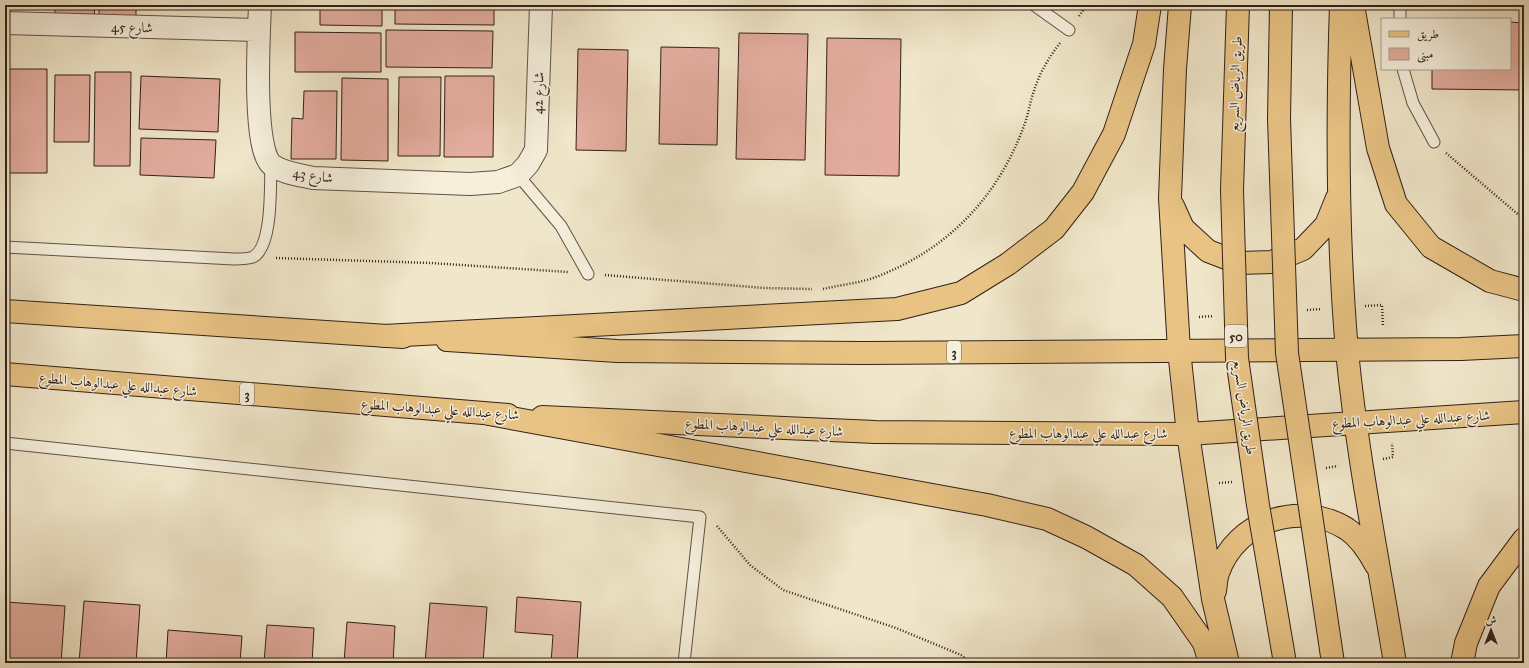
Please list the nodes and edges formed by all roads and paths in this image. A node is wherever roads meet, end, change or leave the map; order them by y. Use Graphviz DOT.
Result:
graph roads {
  1 [pos="260,5"];
  2 [pos="541,5"];
  3 [pos="1034,5"];
  4 [pos="1087,5"];
  5 [pos="1150,5"];
  6 [pos="1180,5"];
  7 [pos="1238,5"];
  8 [pos="1281,5"];
  9 [pos="1341,5"];
  10 [pos="1353,5"];
  11 [pos="1400,5"];
  12 [pos="1400,18"];
  13 [pos="5,23"];
  14 [pos="259,30"];
  15 [pos="1069,30"];
  16 [pos="1404,70"];
  17 [pos="1434,142"];
  18 [pos="271,165"];
  19 [pos="518,175"];
  20 [pos="1338,194"];
  21 [pos="1170,198"];
  22 [pos="1524,217"];
  23 [pos="5,247"];
  24 [pos="253,257"];
  25 [pos="588,274"];
  26 [pos="814,289"];
  27 [pos="820,289"];
  28 [pos="1524,290"];
  29 [pos="5,310"];
  30 [pos="384,336"];
  31 [pos="1524,346"];
  32 [pos="1178,350"];
  33 [pos="1347,350"];
  34 [pos="5,374"];
  35 [pos="1524,412"];
  36 [pos="489,414"];
  37 [pos="1356,422"];
  38 [pos="1188,434"];
  39 [pos="5,443"];
  40 [pos="700,517"];
  41 [pos="1524,539"];
  42 [pos="1380,571"];
  43 [pos="1213,599"];
  44 [pos="684,663"];
  45 [pos="972,663"];
  46 [pos="1210,663"];
  47 [pos="1228,663"];
  48 [pos="1285,663"];
  49 [pos="1333,663"];
  50 [pos="1395,663"];
  51 [pos="1462,663"];
  1 -- 14 [label="street"];
  2 -- 19 [label="street, شارع 42"];
  3 -- 15 [label="lane"];
  4 -- 15 [label="path"];
  5 -- 30 [label="main road"];
  6 -- 21 [label="main road"];
  7 -- 48 [label="main road, طريق الرياض السريع / 50, bridge"];
  8 -- 49 [label="main road, bridge"];
  9 -- 20 [label="main road"];
  10 -- 28 [label="main road"];
  11 -- 12 [label="lane"];
  13 -- 14 [label="street, شارع 45"];
  14 -- 18 [label="street"];
  15 -- 27 [label="path"];
  16 -- 17 [label="lane"];
  17 -- 22 [label="path"];
  18 -- 19 [label="street, شارع 43"];
  18 -- 24 [label="lane"];
  19 -- 25 [label="lane"];
  20 -- 21 [label="main road"];
  20 -- 33 [label="main road"];
  21 -- 32 [label="main road"];
  23 -- 24 [label="lane"];
  24 -- 25 [label="path"];
  25 -- 26 [label="path"];
  29 -- 30 [label="main road, 3"];
  30 -- 32 [label="main road, 3"];
  31 -- 33 [label="main road, 3"];
  32 -- 33 [label="main road, 3"];
  32 -- 38 [label="main road"];
  33 -- 37 [label="main road"];
  34 -- 36 [label="main road, شارع عبدالله علي عبدالوهاب المطوع / 3"];
  35 -- 37 [label="main road, شارع عبدالله علي عبدالوهاب المطوع / 3"];
  36 -- 38 [label="main road, شارع عبدالله علي عبدالوهاب المطوع / 3"];
  36 -- 46 [label="main road"];
  37 -- 38 [label="main road, شارع عبدالله علي عبدالوهاب المطوع / 3"];
  37 -- 42 [label="main road"];
  38 -- 43 [label="main road"];
  39 -- 40 [label="lane"];
  40 -- 44 [label="lane"];
  40 -- 45 [label="path"];
  41 -- 51 [label="main road"];
  42 -- 43 [label="main road"];
  42 -- 50 [label="main road"];
  43 -- 47 [label="main road"];
}
